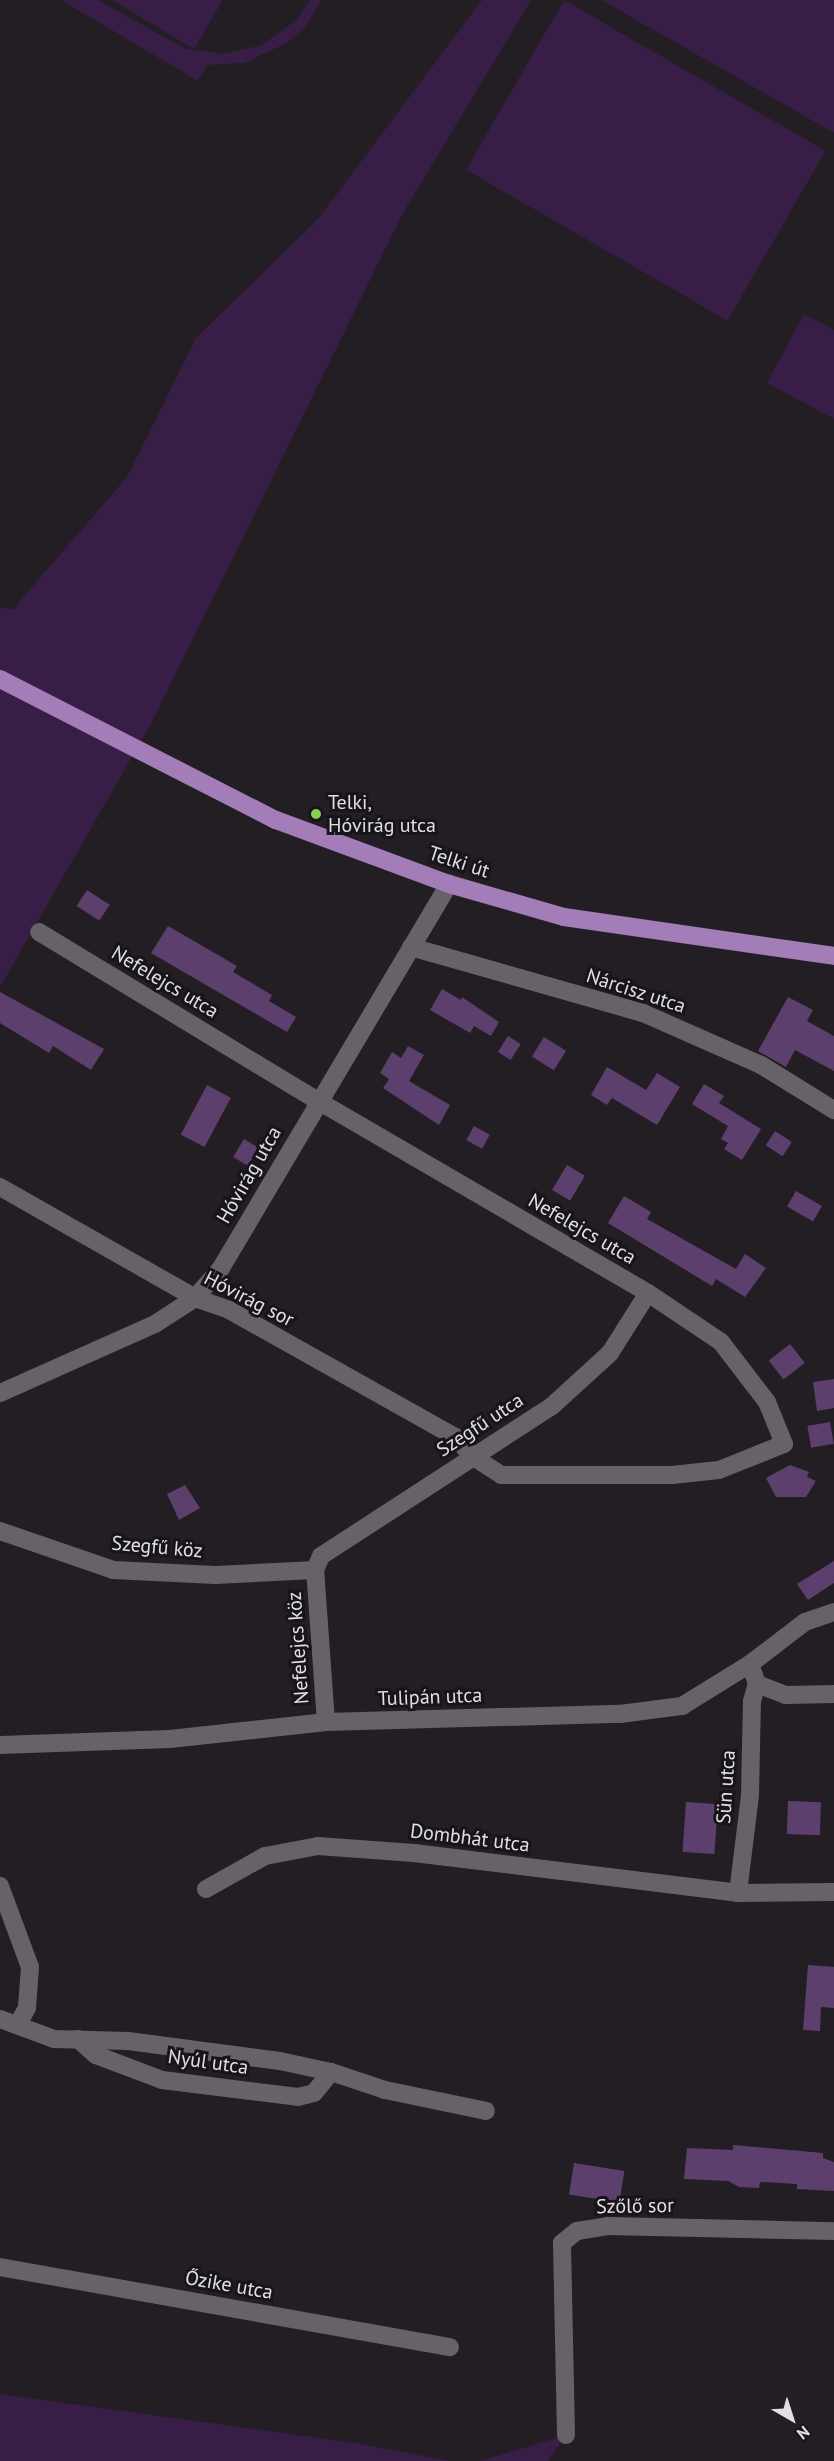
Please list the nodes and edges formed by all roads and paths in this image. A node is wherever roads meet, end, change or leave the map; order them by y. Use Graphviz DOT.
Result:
graph roads {
  1 [pos="0,679"];
  2 [pos="449,885"];
  3 [pos="39,932"];
  4 [pos="411,947"];
  5 [pos="834,956"];
  6 [pos="318,1101"];
  7 [pos="834,1110"];
  8 [pos="0,1187"];
  9 [pos="648,1293"];
  10 [pos="195,1298"];
  11 [pos="0,1393"];
  12 [pos="472,1456"];
  13 [pos="0,1532"];
  14 [pos="315,1570"];
  15 [pos="834,1612"];
  16 [pos="750,1664"];
  17 [pos="757,1684"];
  18 [pos="834,1694"];
  19 [pos="326,1722"];
  20 [pos="0,1745"];
  21 [pos="0,1886"];
  22 [pos="206,1889"];
  23 [pos="834,1892"];
  24 [pos="738,1893"];
  25 [pos="8,2022"];
  26 [pos="78,2039"];
  27 [pos="331,2072"];
  28 [pos="486,2111"];
  29 [pos="834,2231"];
  30 [pos="0,2267"];
  31 [pos="450,2347"];
  32 [pos="566,2435"];
  1 -- 2 [label="main road, Telki út"];
  2 -- 4 [label="street, Hóvirág utca"];
  2 -- 5 [label="main road, Telki út"];
  3 -- 6 [label="street, Nefelejcs utca"];
  4 -- 6 [label="street, Hóvirág utca"];
  4 -- 7 [label="street, Nárcisz utca"];
  6 -- 9 [label="street, Nefelejcs utca"];
  6 -- 10 [label="street, Hóvirág utca"];
  8 -- 10 [label="street, Hóvirág sor"];
  9 -- 12 [label="street, Szegfű utca"];
  9 -- 12 [label="street, Nefelejcs utca"];
  10 -- 11 [label="street, Hóvirág utca"];
  10 -- 12 [label="street, Hóvirág sor"];
  12 -- 14 [label="street, Szegfű utca"];
  13 -- 14 [label="street, Szegfű köz"];
  14 -- 19 [label="street, Nefelejcs köz"];
  15 -- 16 [label="street, Tulipán utca"];
  16 -- 17 [label="street"];
  16 -- 19 [label="street, Tulipán utca"];
  17 -- 18 [label="street"];
  17 -- 24 [label="street, Sün utca"];
  19 -- 20 [label="street, Tulipán utca"];
  21 -- 25 [label="street"];
  22 -- 24 [label="street, Dombhát utca"];
  23 -- 24 [label="street, Dombhát utca"];
  25 -- 26 [label="street, Nyúl utca"];
  26 -- 27 [label="street, Nyúl utca"];
  26 -- 27 [label="street, Nyúl utca"];
  27 -- 28 [label="street, Nyúl utca"];
  29 -- 32 [label="street, Szőlő sor"];
  30 -- 31 [label="street, Őzike utca"];
}
